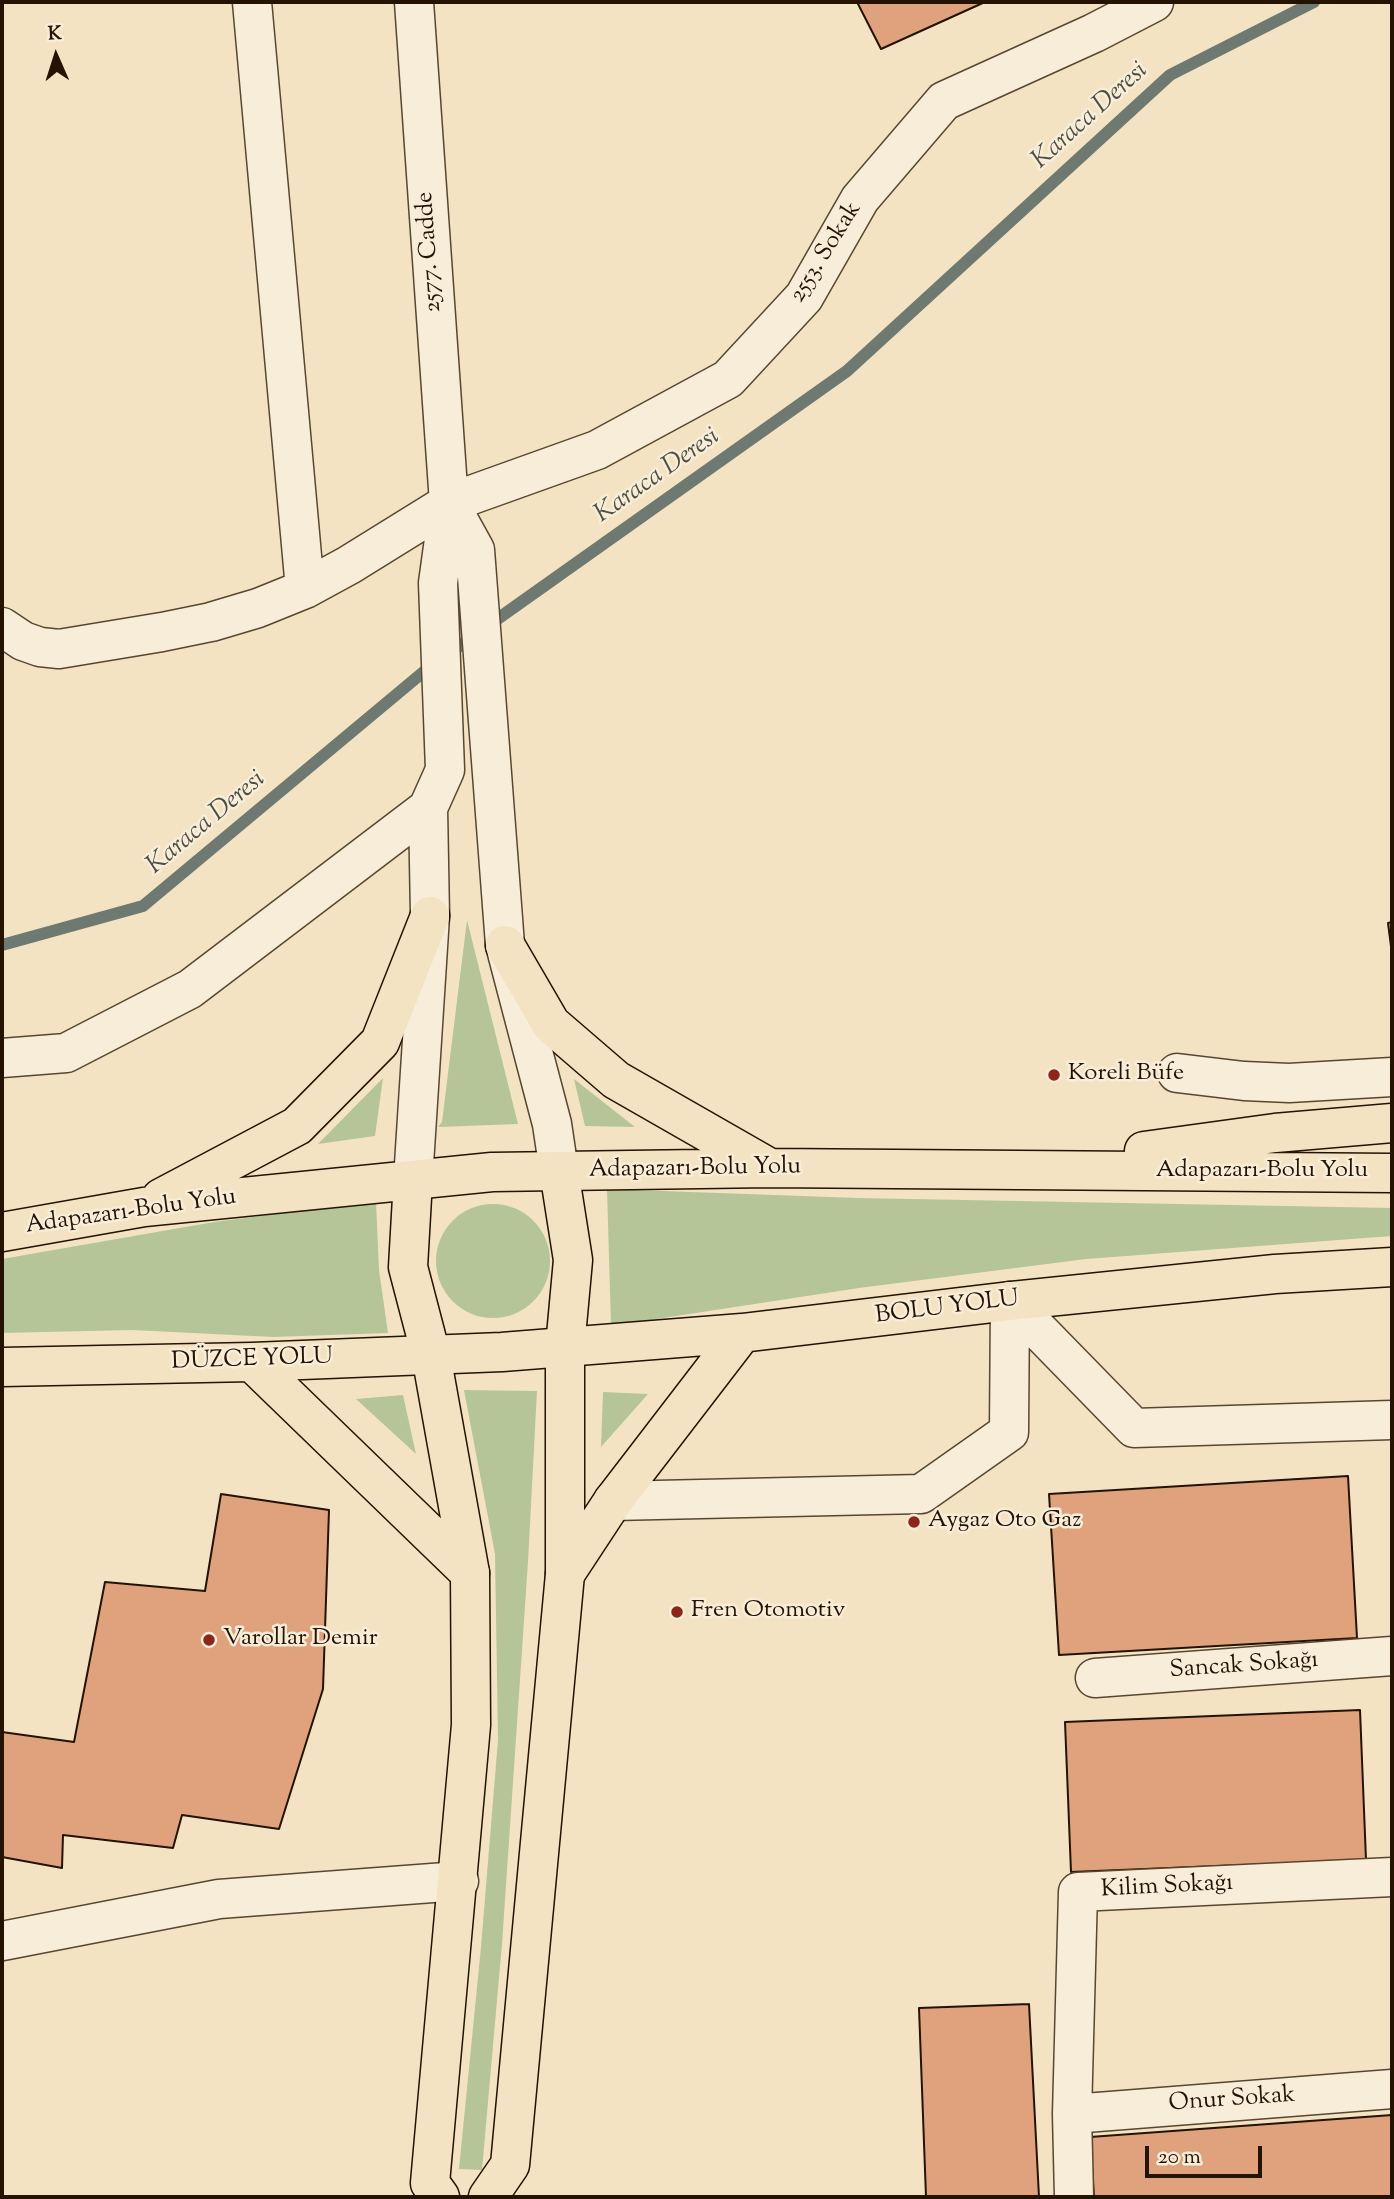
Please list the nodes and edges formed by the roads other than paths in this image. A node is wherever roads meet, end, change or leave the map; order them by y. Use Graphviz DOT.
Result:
graph roads {
  1 [pos="252,2"];
  2 [pos="414,2"];
  3 [pos="1154,2"];
  4 [pos="449,503"];
  5 [pos="305,589"];
  6 [pos="2,627"];
  7 [pos="428,808"];
  8 [pos="430,916"];
  9 [pos="505,945"];
  10 [pos="2,1058"];
  11 [pos="1177,1073"];
  12 [pos="1392,1077"];
  13 [pos="1392,1123"];
  14 [pos="770,1168"];
  15 [pos="1018,1170"];
  16 [pos="559,1171"];
  17 [pos="1392,1172"];
  18 [pos="413,1180"];
  19 [pos="144,1207"];
  20 [pos="2,1232"];
  21 [pos="1392,1267"];
  22 [pos="1275,1274"];
  23 [pos="1392,1286"];
  24 [pos="1010,1301"];
  25 [pos="742,1333"];
  26 [pos="565,1347"];
  27 [pos="502,1352"];
  28 [pos="431,1355"];
  29 [pos="252,1362"];
  30 [pos="2,1367"];
  31 [pos="1392,1420"];
  32 [pos="613,1501"];
  33 [pos="470,1573"];
  34 [pos="565,1573"];
  35 [pos="1392,1656"];
  36 [pos="1096,1678"];
  37 [pos="1392,1877"];
  38 [pos="459,1881"];
  39 [pos="2,1941"];
  40 [pos="1392,2089"];
  41 [pos="1072,2114"];
  42 [pos="440,2197"];
  43 [pos="488,2197"];
  44 [pos="1074,2197"];
  1 -- 5 [label="street"];
  2 -- 4 [label="street, 2577. Cadde"];
  3 -- 4 [label="street, 2553. Sokak"];
  4 -- 5 [label="street, 2553. Sokak"];
  4 -- 7 [label="street"];
  4 -- 9 [label="street"];
  5 -- 6 [label="street, 2553. Sokak"];
  7 -- 8 [label="street"];
  7 -- 10 [label="street"];
  8 -- 18 [label="street"];
  8 -- 19 [label="main road"];
  9 -- 14 [label="main road"];
  9 -- 16 [label="street"];
  11 -- 12 [label="street"];
  13 -- 15 [label="main road"];
  14 -- 15 [label="main road, Adapazarı-Bolu Yolu"];
  14 -- 16 [label="main road, Adapazarı-Bolu Yolu"];
  15 -- 17 [label="main road, Adapazarı-Bolu Yolu"];
  16 -- 18 [label="main road, Adapazarı-Bolu Yolu"];
  16 -- 26 [label="main road"];
  18 -- 19 [label="main road, Adapazarı-Bolu Yolu"];
  18 -- 28 [label="main road"];
  19 -- 20 [label="main road, Adapazarı-Bolu Yolu"];
  21 -- 22 [label="main road, BOLU YOLU"];
  22 -- 23 [label="main road"];
  22 -- 24 [label="main road, BOLU YOLU"];
  24 -- 25 [label="main road, BOLU YOLU"];
  24 -- 31 [label="street"];
  24 -- 32 [label="street"];
  25 -- 26 [label="main road, BOLU YOLU"];
  25 -- 32 [label="main road"];
  26 -- 27 [label="main road, BOLU YOLU"];
  26 -- 34 [label="main road"];
  27 -- 28 [label="main road, DÜZCE YOLU"];
  28 -- 29 [label="main road, DÜZCE YOLU"];
  28 -- 33 [label="main road"];
  29 -- 30 [label="main road, DÜZCE YOLU"];
  29 -- 33 [label="main road"];
  32 -- 34 [label="main road"];
  33 -- 38 [label="main road"];
  34 -- 43 [label="main road"];
  35 -- 36 [label="street, Sancak Sokağı"];
  37 -- 41 [label="street, Kilim Sokağı"];
  38 -- 39 [label="street"];
  38 -- 42 [label="main road"];
  40 -- 41 [label="street, Onur Sokak"];
  41 -- 44 [label="street, Kilim Sokağı"];
}
